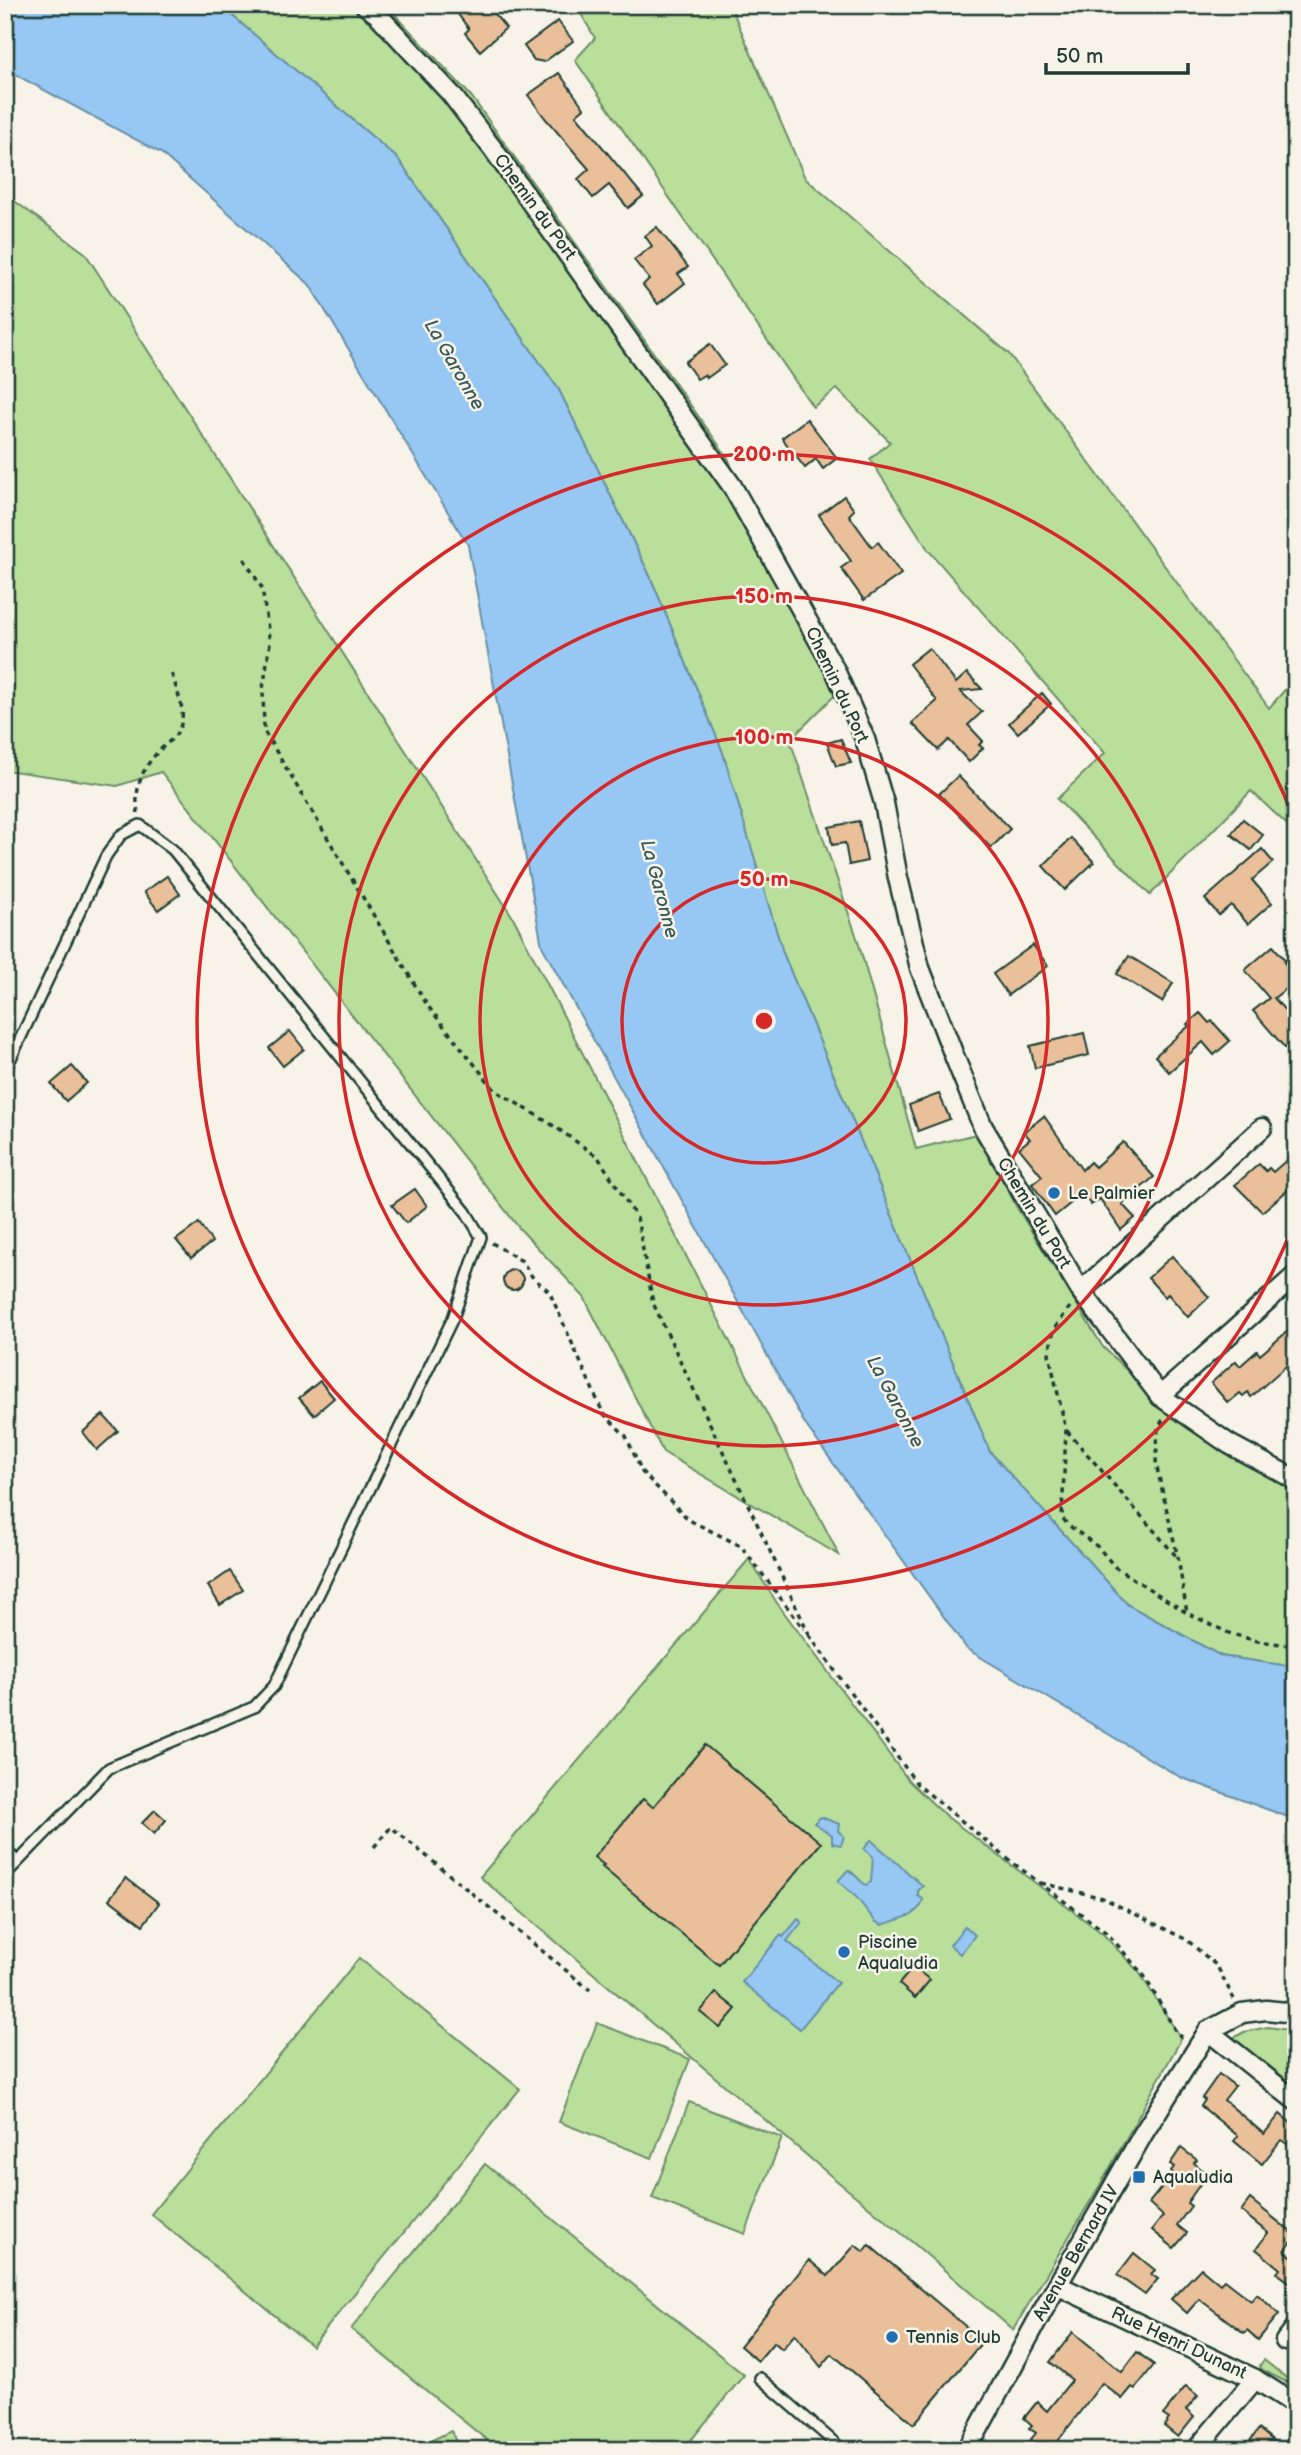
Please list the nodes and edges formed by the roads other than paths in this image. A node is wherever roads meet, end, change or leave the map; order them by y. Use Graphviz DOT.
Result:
graph roads {
  1 [pos="365,5"];
  2 [pos="5,1070"];
  3 [pos="1262,1128"];
  4 [pos="1296,1275"];
  5 [pos="1082,1291"];
  6 [pos="1167,1401"];
  7 [pos="1296,1480"];
  8 [pos="5,1850"];
  9 [pos="17,1861"];
  10 [pos="5,1875"];
  11 [pos="1296,2013"];
  12 [pos="1208,2031"];
  13 [pos="1296,2101"];
  14 [pos="1059,2286"];
  15 [pos="760,2378"];
  16 [pos="1255,2379"];
  17 [pos="1296,2405"];
  18 [pos="843,2450"];
  19 [pos="967,2450"];
  20 [pos="1196,2450"];
  1 -- 5 [label="street, Chemin du Port"];
  2 -- 9 [label="lane"];
  3 -- 5 [label="street"];
  4 -- 6 [label="street"];
  5 -- 6 [label="street, Chemin du Port"];
  6 -- 7 [label="street, Chemin du Port"];
  8 -- 9 [label="lane"];
  9 -- 10 [label="lane"];
  11 -- 12 [label="street, Avenue Bernard IV"];
  12 -- 13 [label="street"];
  12 -- 14 [label="street, Avenue Bernard IV"];
  14 -- 16 [label="street, Rue Henri Dunant"];
  14 -- 19 [label="street, Avenue Bernard IV"];
  15 -- 18 [label="lane"];
  16 -- 17 [label="street, Rue Henri Dunant"];
  16 -- 20 [label="street"];
}
